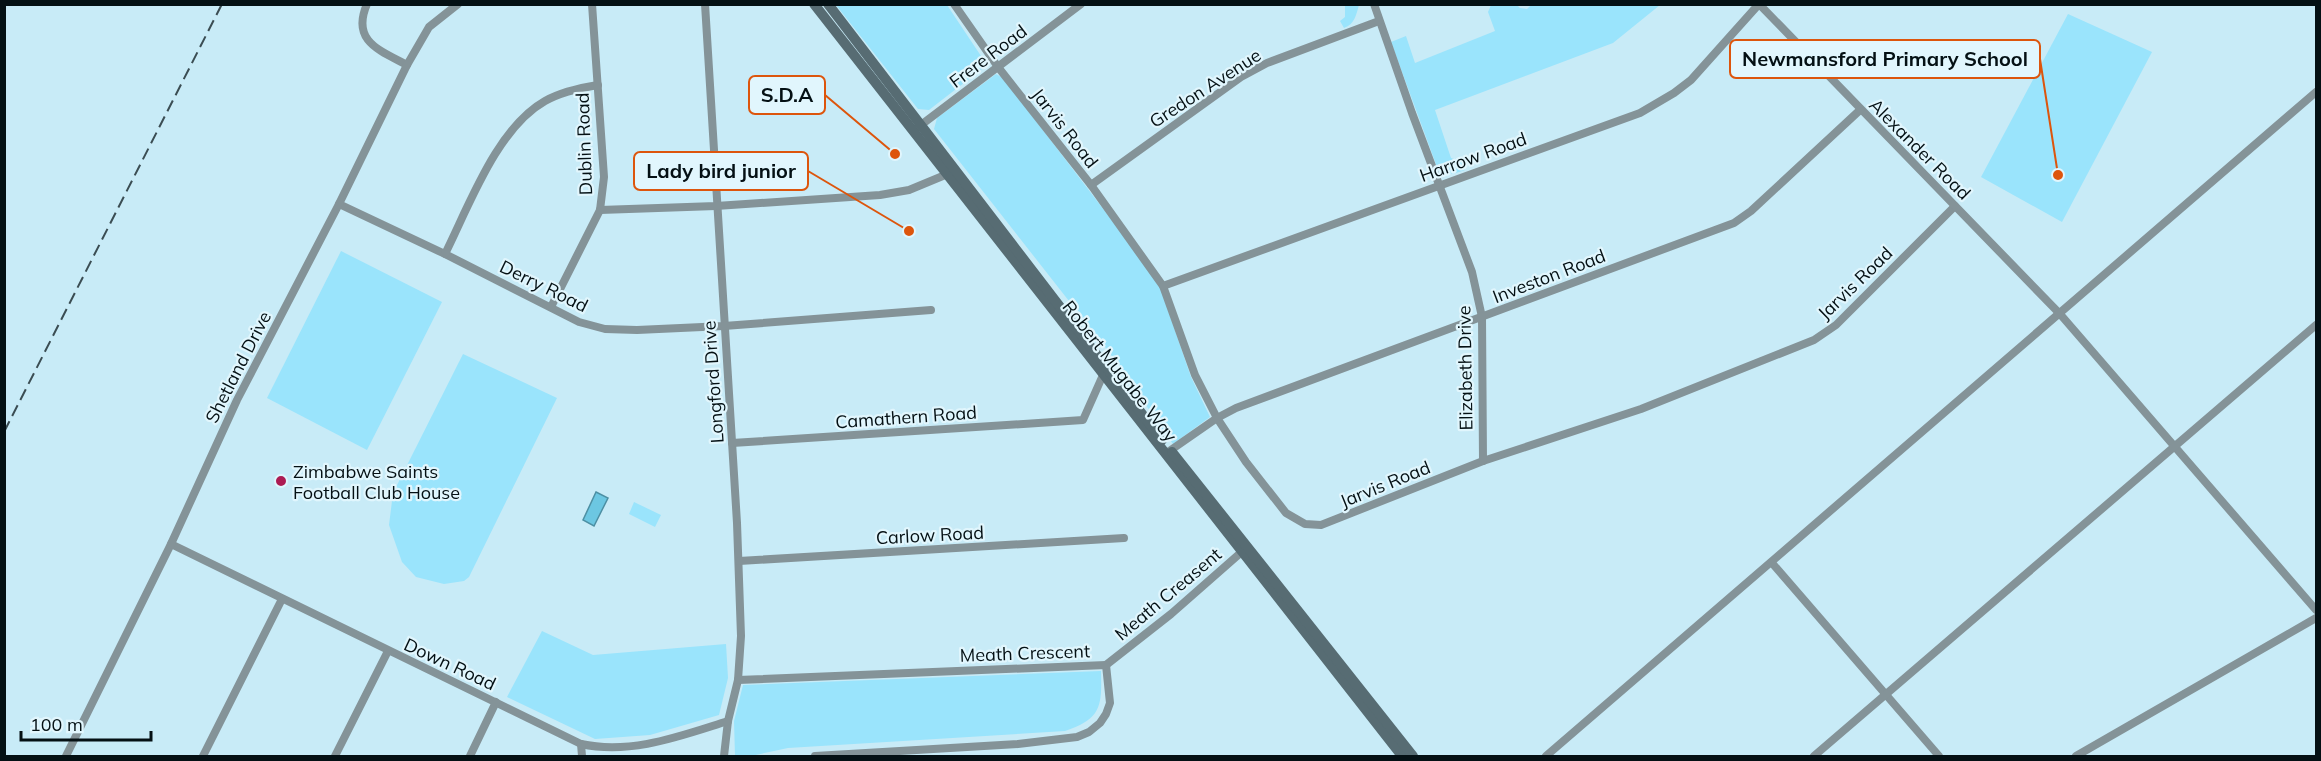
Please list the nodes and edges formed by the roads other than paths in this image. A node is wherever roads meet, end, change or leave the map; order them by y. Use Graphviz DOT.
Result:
graph roads {
  1 [pos="367,4"];
  2 [pos="458,4"];
  3 [pos="592,4"];
  4 [pos="705,4"];
  5 [pos="814,4"];
  6 [pos="828,4"];
  7 [pos="954,4"];
  8 [pos="1081,4"];
  9 [pos="1374,4"];
  10 [pos="1382,4"];
  11 [pos="1759,4"];
  12 [pos="1378,17"];
  13 [pos="406,65"];
  14 [pos="998,67"];
  15 [pos="598,85"];
  16 [pos="2316,92"];
  17 [pos="1860,110"];
  18 [pos="918,128"];
  19 [pos="952,172"];
  20 [pos="1091,185"];
  21 [pos="1439,186"];
  22 [pos="339,204"];
  23 [pos="1955,206"];
  24 [pos="716,207"];
  25 [pos="600,210"];
  26 [pos="445,254"];
  27 [pos="1163,285"];
  28 [pos="551,307"];
  29 [pos="931,310"];
  30 [pos="2060,314"];
  31 [pos="1482,317"];
  32 [pos="2316,325"];
  33 [pos="724,326"];
  34 [pos="1103,375"];
  35 [pos="1216,418"];
  36 [pos="732,443"];
  37 [pos="2175,446"];
  38 [pos="1168,453"];
  39 [pos="1483,461"];
  40 [pos="1124,538"];
  41 [pos="171,544"];
  42 [pos="1245,549"];
  43 [pos="739,561"];
  44 [pos="1772,563"];
  45 [pos="282,599"];
  46 [pos="2316,610"];
  47 [pos="2316,618"];
  48 [pos="388,651"];
  49 [pos="1107,665"];
  50 [pos="738,680"];
  51 [pos="1885,695"];
  52 [pos="496,702"];
  53 [pos="728,721"];
  54 [pos="581,744"];
  55 [pos="66,756"];
  56 [pos="203,756"];
  57 [pos="335,756"];
  58 [pos="470,756"];
  59 [pos="582,756"];
  60 [pos="724,756"];
  61 [pos="815,756"];
  62 [pos="1402,756"];
  63 [pos="1413,756"];
  64 [pos="1546,756"];
  65 [pos="1814,756"];
  66 [pos="1939,756"];
  67 [pos="2076,756"];
  1 -- 13 [label="street"];
  2 -- 13 [label="street, Shetland Drive"];
  3 -- 15 [label="street, Dublin Road"];
  4 -- 24 [label="street, Longford Drive"];
  5 -- 18 [label="main road, Robert Mugabe Way"];
  6 -- 18 [label="main road, Robert Mugabe Way"];
  7 -- 14 [label="street, Jarvis Road"];
  8 -- 14 [label="street, Frere Road"];
  9 -- 12 [label="street, Elizabeth Drive"];
  10 -- 12 [label="street"];
  11 -- 17 [label="street, Alexander Road"];
  11 -- 21 [label="street, Harrow Road"];
  12 -- 20 [label="street, Gredon Avenue"];
  12 -- 21 [label="street, Elizabeth Drive"];
  13 -- 22 [label="street, Shetland Drive"];
  14 -- 18 [label="street, Frere Road"];
  14 -- 20 [label="street, Jarvis Road"];
  15 -- 25 [label="street, Dublin Road"];
  15 -- 26 [label="street"];
  16 -- 30 [label="street"];
  17 -- 23 [label="street, Alexander Road"];
  17 -- 31 [label="street, Investon Road"];
  18 -- 19 [label="main road, Robert Mugabe Way"];
  19 -- 24 [label="street"];
  19 -- 34 [label="main road, Robert Mugabe Way"];
  19 -- 38 [label="main road, Robert Mugabe Way"];
  20 -- 27 [label="street, Jarvis Road"];
  21 -- 27 [label="street, Harrow Road"];
  21 -- 31 [label="street, Elizabeth Drive"];
  22 -- 26 [label="street, Derry Road"];
  22 -- 41 [label="street, Shetland Drive"];
  23 -- 30 [label="street, Alexander Road"];
  23 -- 39 [label="street, Jarvis Road"];
  24 -- 25 [label="street"];
  24 -- 33 [label="street, Longford Drive"];
  25 -- 28 [label="street, Dublin Road"];
  26 -- 28 [label="street, Derry Road"];
  27 -- 35 [label="street, Jarvis Road"];
  28 -- 33 [label="street, Derry Road"];
  29 -- 33 [label="street, Derry Road"];
  30 -- 37 [label="street, Alexander Road"];
  30 -- 44 [label="street"];
  31 -- 35 [label="street, Investon Road"];
  31 -- 39 [label="street, Elizabeth Drive"];
  32 -- 37 [label="street"];
  33 -- 36 [label="street, Longford Drive"];
  34 -- 36 [label="street, Camathern Road"];
  34 -- 38 [label="main road, Robert Mugabe Way"];
  35 -- 38 [label="street, Investon Road"];
  35 -- 39 [label="street, Jarvis Road"];
  36 -- 43 [label="street, Longford Drive"];
  37 -- 46 [label="street, Alexander Road"];
  37 -- 51 [label="street"];
  38 -- 42 [label="main road, Robert Mugabe Way"];
  40 -- 43 [label="street, Carlow Road"];
  41 -- 45 [label="street, Down Road"];
  41 -- 55 [label="street, Shetland Drive"];
  42 -- 49 [label="street, Meath Creasent"];
  42 -- 62 [label="main road, Robert Mugabe Way"];
  42 -- 63 [label="main road, Robert Mugabe Way"];
  43 -- 50 [label="street, Longford Drive"];
  44 -- 51 [label="street"];
  44 -- 64 [label="street"];
  45 -- 48 [label="street, Down Road"];
  45 -- 56 [label="street"];
  47 -- 67 [label="street"];
  48 -- 52 [label="street, Down Road"];
  48 -- 57 [label="street"];
  49 -- 50 [label="street, Meath Crescent"];
  49 -- 61 [label="street, Meath Crescent"];
  50 -- 53 [label="street, Longford Drive"];
  51 -- 65 [label="street"];
  51 -- 66 [label="street"];
  52 -- 54 [label="street, Down Road"];
  52 -- 58 [label="street"];
  53 -- 54 [label="street, Down Road"];
  53 -- 60 [label="street, Longford Drive"];
  54 -- 59 [label="street"];
}
